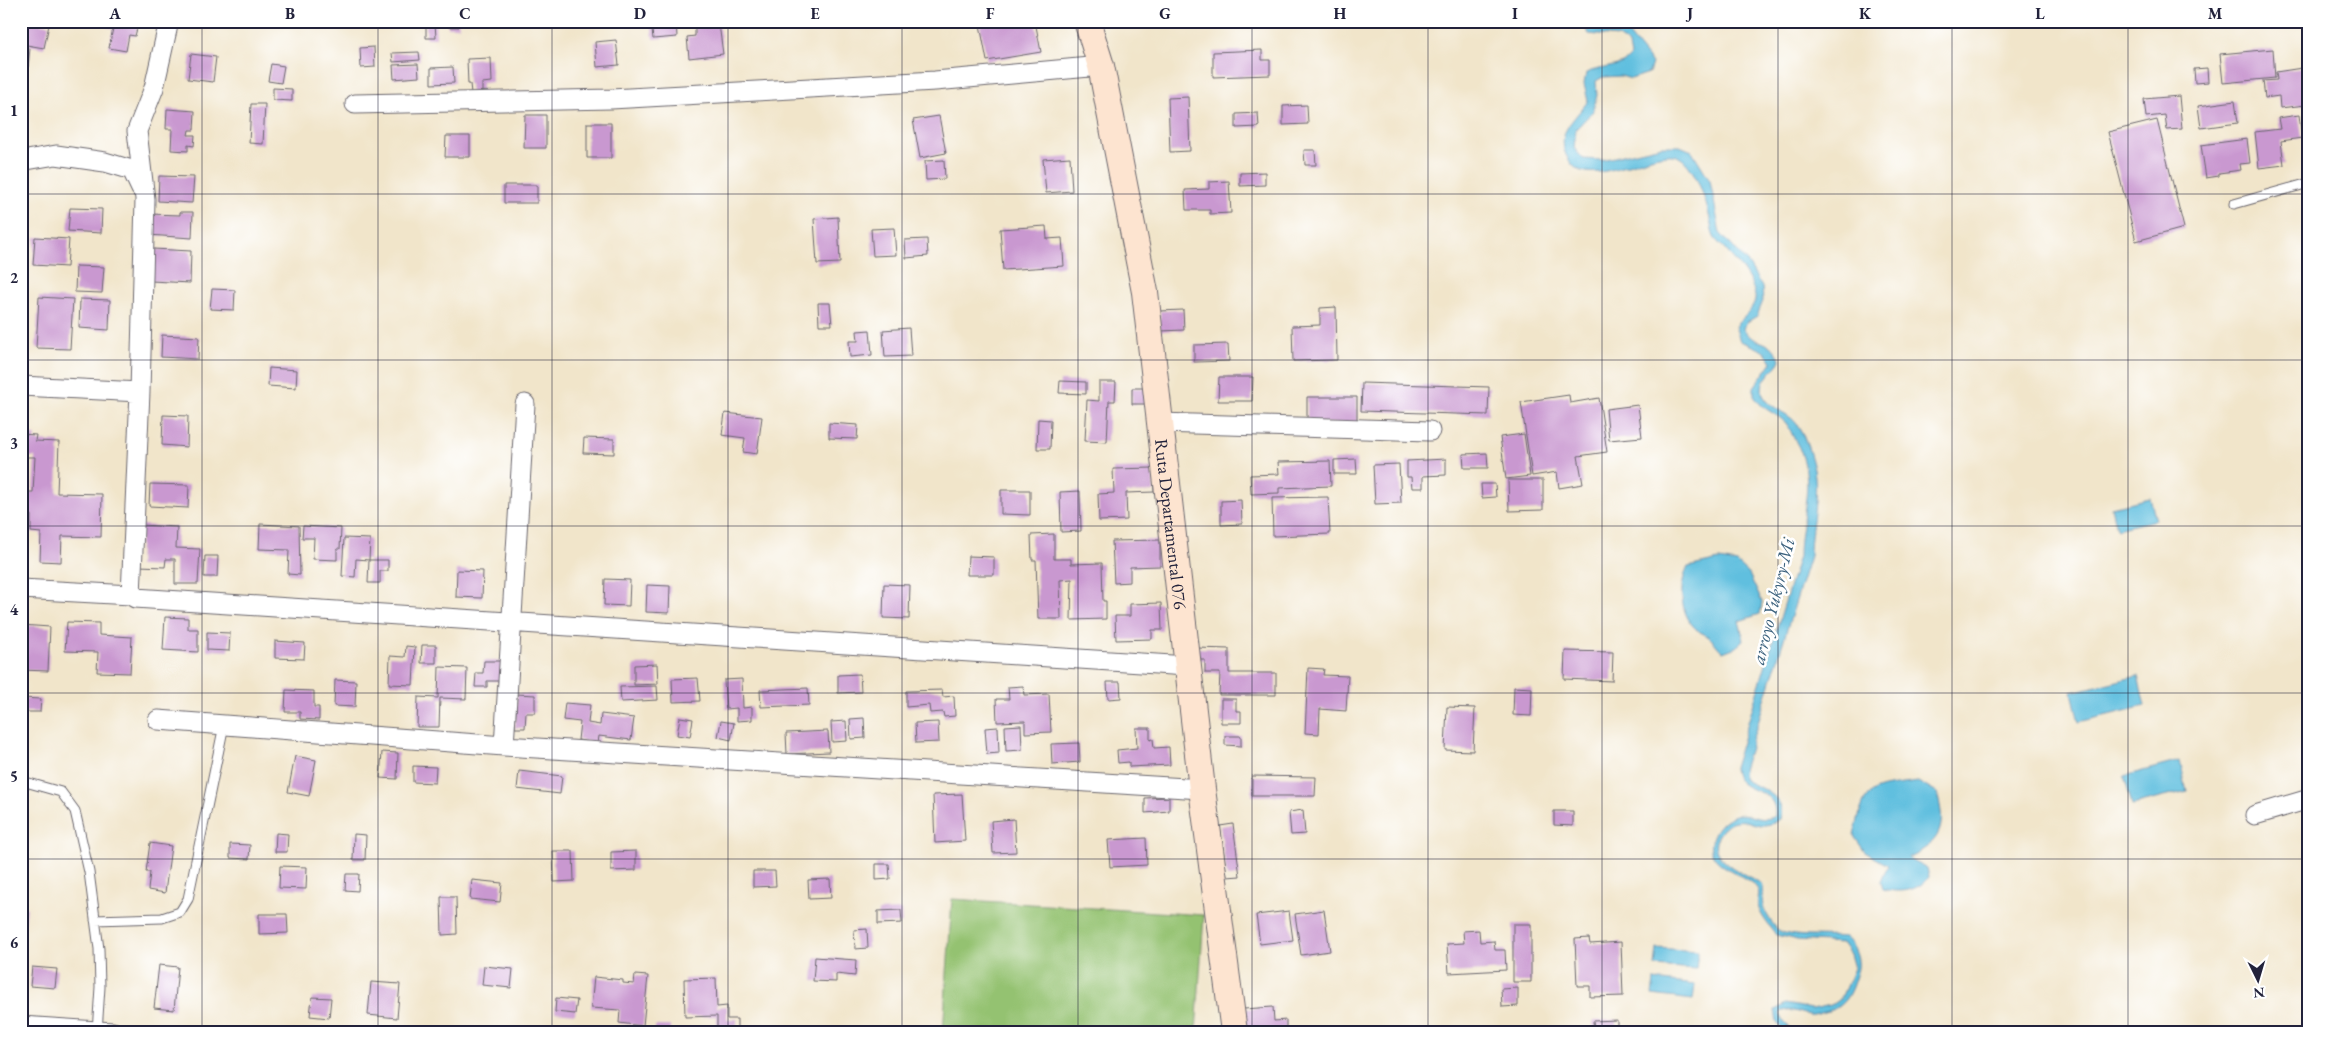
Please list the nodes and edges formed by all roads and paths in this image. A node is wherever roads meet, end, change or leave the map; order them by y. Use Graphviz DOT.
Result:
graph roads {
  1 [pos="169,21"];
  2 [pos="1087,21"];
  3 [pos="1101,66"];
  4 [pos="355,104"];
  5 [pos="21,161"];
  6 [pos="2309,183"];
  7 [pos="145,199"];
  8 [pos="2234,204"];
  9 [pos="21,386"];
  10 [pos="140,392"];
  11 [pos="525,404"];
  12 [pos="1159,423"];
  13 [pos="1430,431"];
  14 [pos="21,589"];
  15 [pos="131,595"];
  16 [pos="512,622"];
  17 [pos="1187,666"];
  18 [pos="158,720"];
  19 [pos="224,725"];
  20 [pos="504,746"];
  21 [pos="21,783"];
  22 [pos="1202,789"];
  23 [pos="2309,799"];
  24 [pos="2255,815"];
  25 [pos="95,920"];
  26 [pos="21,1026"];
  27 [pos="102,1031"];
  28 [pos="1234,1032"];
  1 -- 7 [label="street"];
  2 -- 3 [label="main road, Ruta Departamental 076"];
  3 -- 4 [label="street"];
  3 -- 12 [label="main road, Ruta Departamental 076"];
  5 -- 7 [label="street"];
  6 -- 8 [label="lane"];
  7 -- 10 [label="street"];
  9 -- 10 [label="street"];
  10 -- 15 [label="street"];
  11 -- 16 [label="street"];
  12 -- 13 [label="street"];
  12 -- 17 [label="main road, Ruta Departamental 076"];
  14 -- 15 [label="street"];
  15 -- 16 [label="street"];
  16 -- 17 [label="street"];
  16 -- 20 [label="street"];
  17 -- 22 [label="main road, Ruta Departamental 076"];
  18 -- 19 [label="street"];
  19 -- 20 [label="street"];
  19 -- 25 [label="lane"];
  20 -- 22 [label="street"];
  21 -- 25 [label="lane"];
  22 -- 28 [label="main road, Ruta Departamental 076"];
  23 -- 24 [label="street"];
  25 -- 27 [label="lane"];
  26 -- 27 [label="street"];
}
